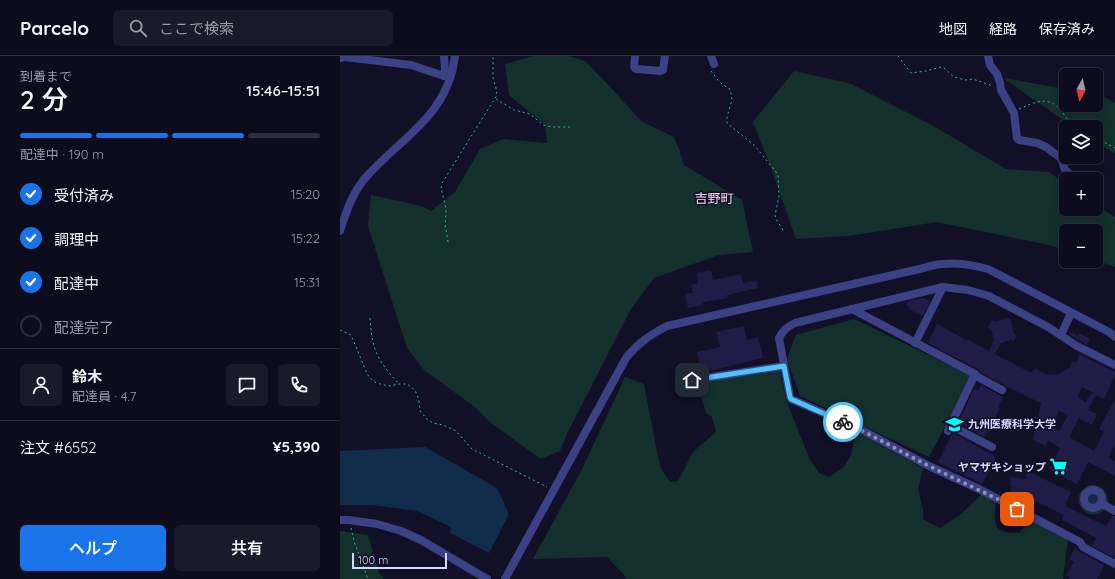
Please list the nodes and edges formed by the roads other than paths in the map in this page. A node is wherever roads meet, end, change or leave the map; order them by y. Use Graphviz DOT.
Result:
graph roads {
  1 [pos="444,56"];
  2 [pos="455,56"];
  3 [pos="635,56"];
  4 [pos="665,56"];
  5 [pos="988,56"];
  6 [pos="340,58"];
  7 [pos="447,77"];
  8 [pos="1067,172"];
  9 [pos="340,231"];
  10 [pos="943,287"];
  11 [pos="852,309"];
  12 [pos="1071,313"];
  13 [pos="1061,335"];
  14 [pos="1115,337"];
  15 [pos="915,343"];
  16 [pos="1115,365"];
  17 [pos="784,366"];
  18 [pos="975,374"];
  19 [pos="692,380"];
  20 [pos="1002,390"];
  21 [pos="992,447"];
  22 [pos="1101,504"];
  23 [pos="1115,511"];
  24 [pos="340,520"];
  25 [pos="1115,564"];
  26 [pos="487,579"];
  27 [pos="505,579"];
  1 -- 7 [label="street"];
  2 -- 7 [label="street"];
  3 -- 4 [label="street"];
  5 -- 8 [label="street"];
  6 -- 7 [label="street"];
  7 -- 9 [label="street"];
  10 -- 11 [label="street"];
  10 -- 13 [label="street"];
  10 -- 15 [label="street"];
  11 -- 15 [label="street"];
  11 -- 17 [label="street"];
  12 -- 13 [label="street"];
  12 -- 14 [label="street"];
  12 -- 27 [label="street"];
  13 -- 16 [label="street"];
  15 -- 18 [label="street"];
  17 -- 19 [label="street"];
  17 -- 25 [label="street"];
  18 -- 20 [label="street"];
  18 -- 21 [label="street"];
  22 -- 23 [label="street"];
  24 -- 26 [label="street"];
}
